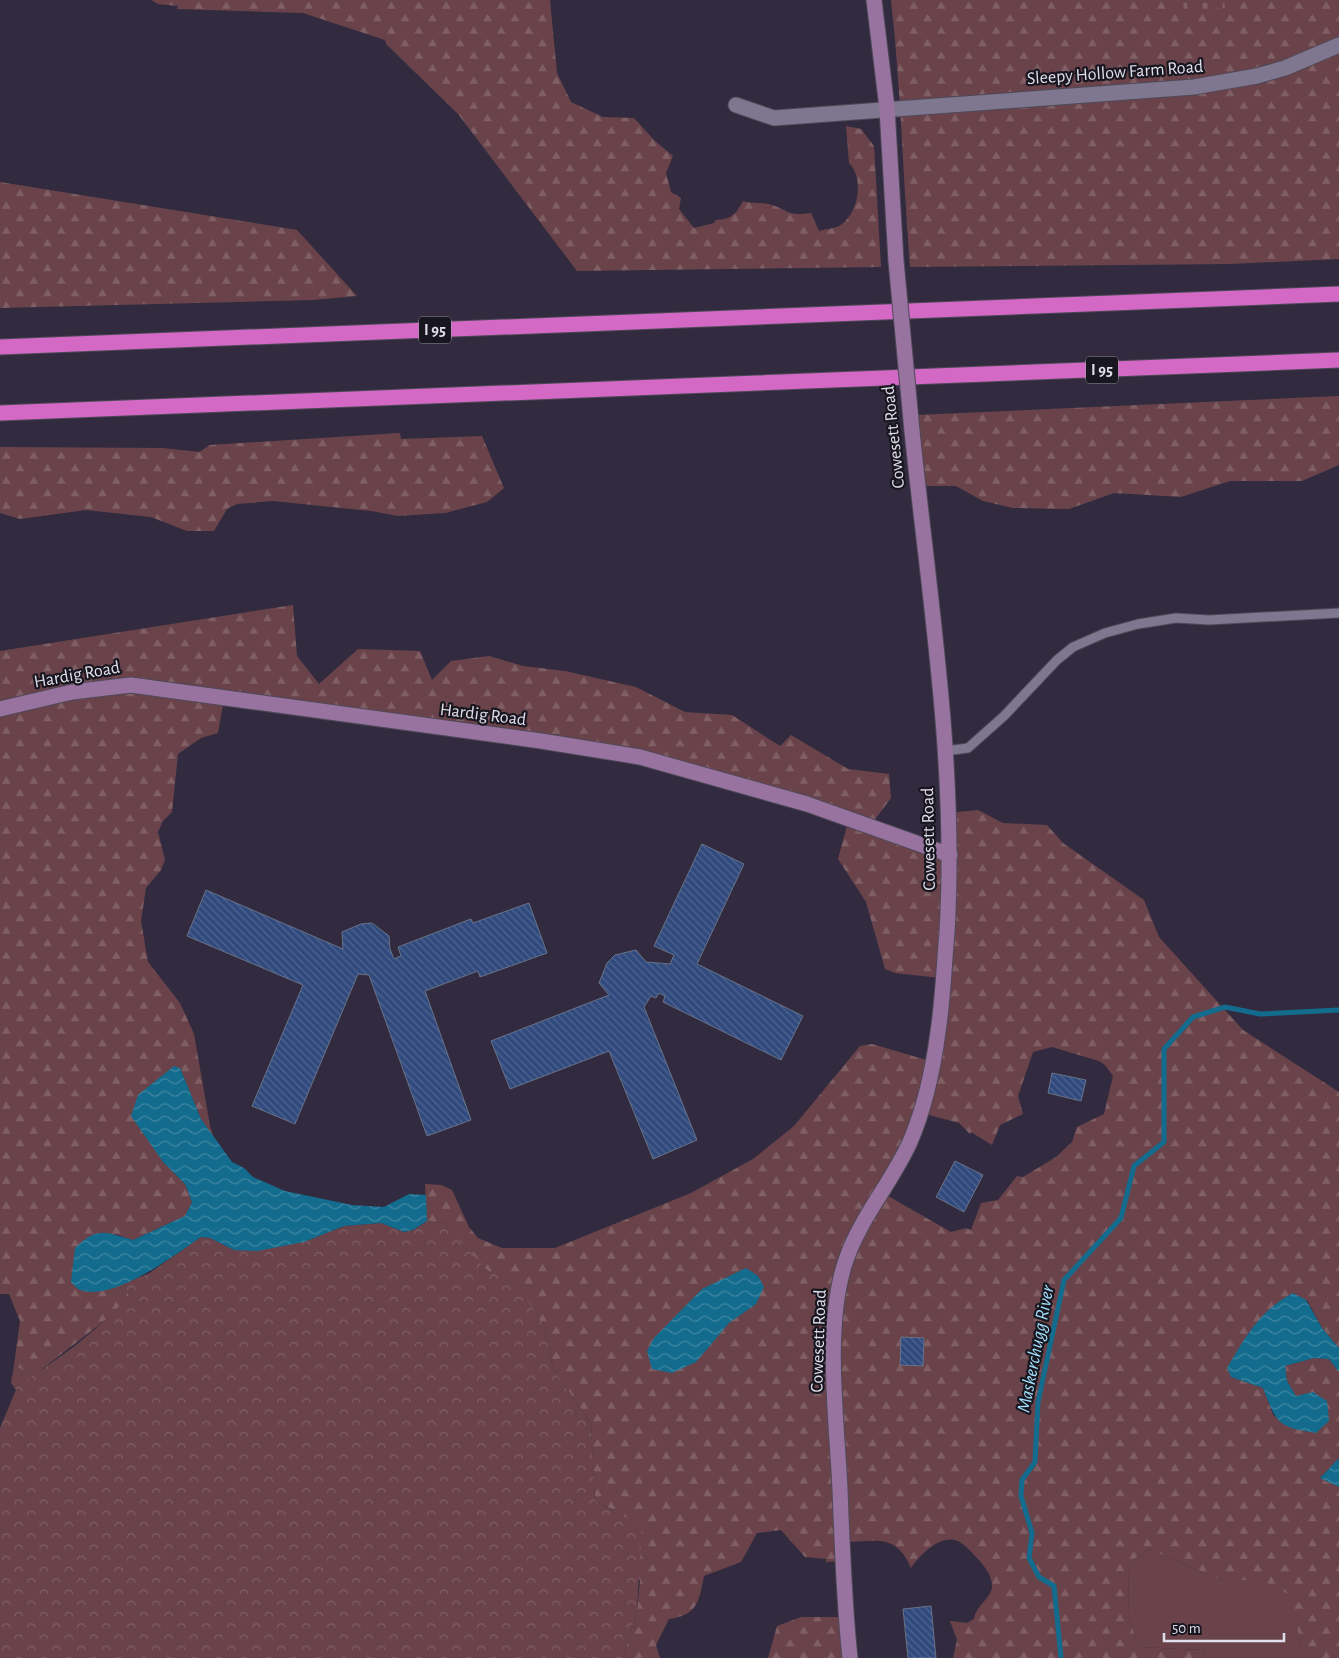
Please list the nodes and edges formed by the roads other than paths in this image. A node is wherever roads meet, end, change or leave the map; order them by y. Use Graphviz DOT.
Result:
graph roads {
  1 [pos="874,0"];
  2 [pos="1339,45"];
  3 [pos="736,105"];
  4 [pos="887,108"];
  5 [pos="1339,294"];
  6 [pos="0,347"];
  7 [pos="1339,360"];
  8 [pos="0,413"];
  9 [pos="1339,613"];
  10 [pos="0,709"];
  11 [pos="945,751"];
  12 [pos="950,855"];
  13 [pos="850,1658"];
  1 -- 4 [label="main road, Cowesett Road"];
  2 -- 4 [label="street, Sleepy Hollow Farm Road"];
  3 -- 4 [label="street, Sleepy Hollow Farm Road"];
  4 -- 11 [label="main road, Cowesett Road, bridge"];
  5 -- 6 [label="highway, I 95"];
  7 -- 8 [label="highway, I 95"];
  9 -- 11 [label="lane"];
  10 -- 12 [label="main road, Hardig Road"];
  11 -- 12 [label="main road, Cowesett Road"];
  12 -- 13 [label="main road, Cowesett Road"];
}
